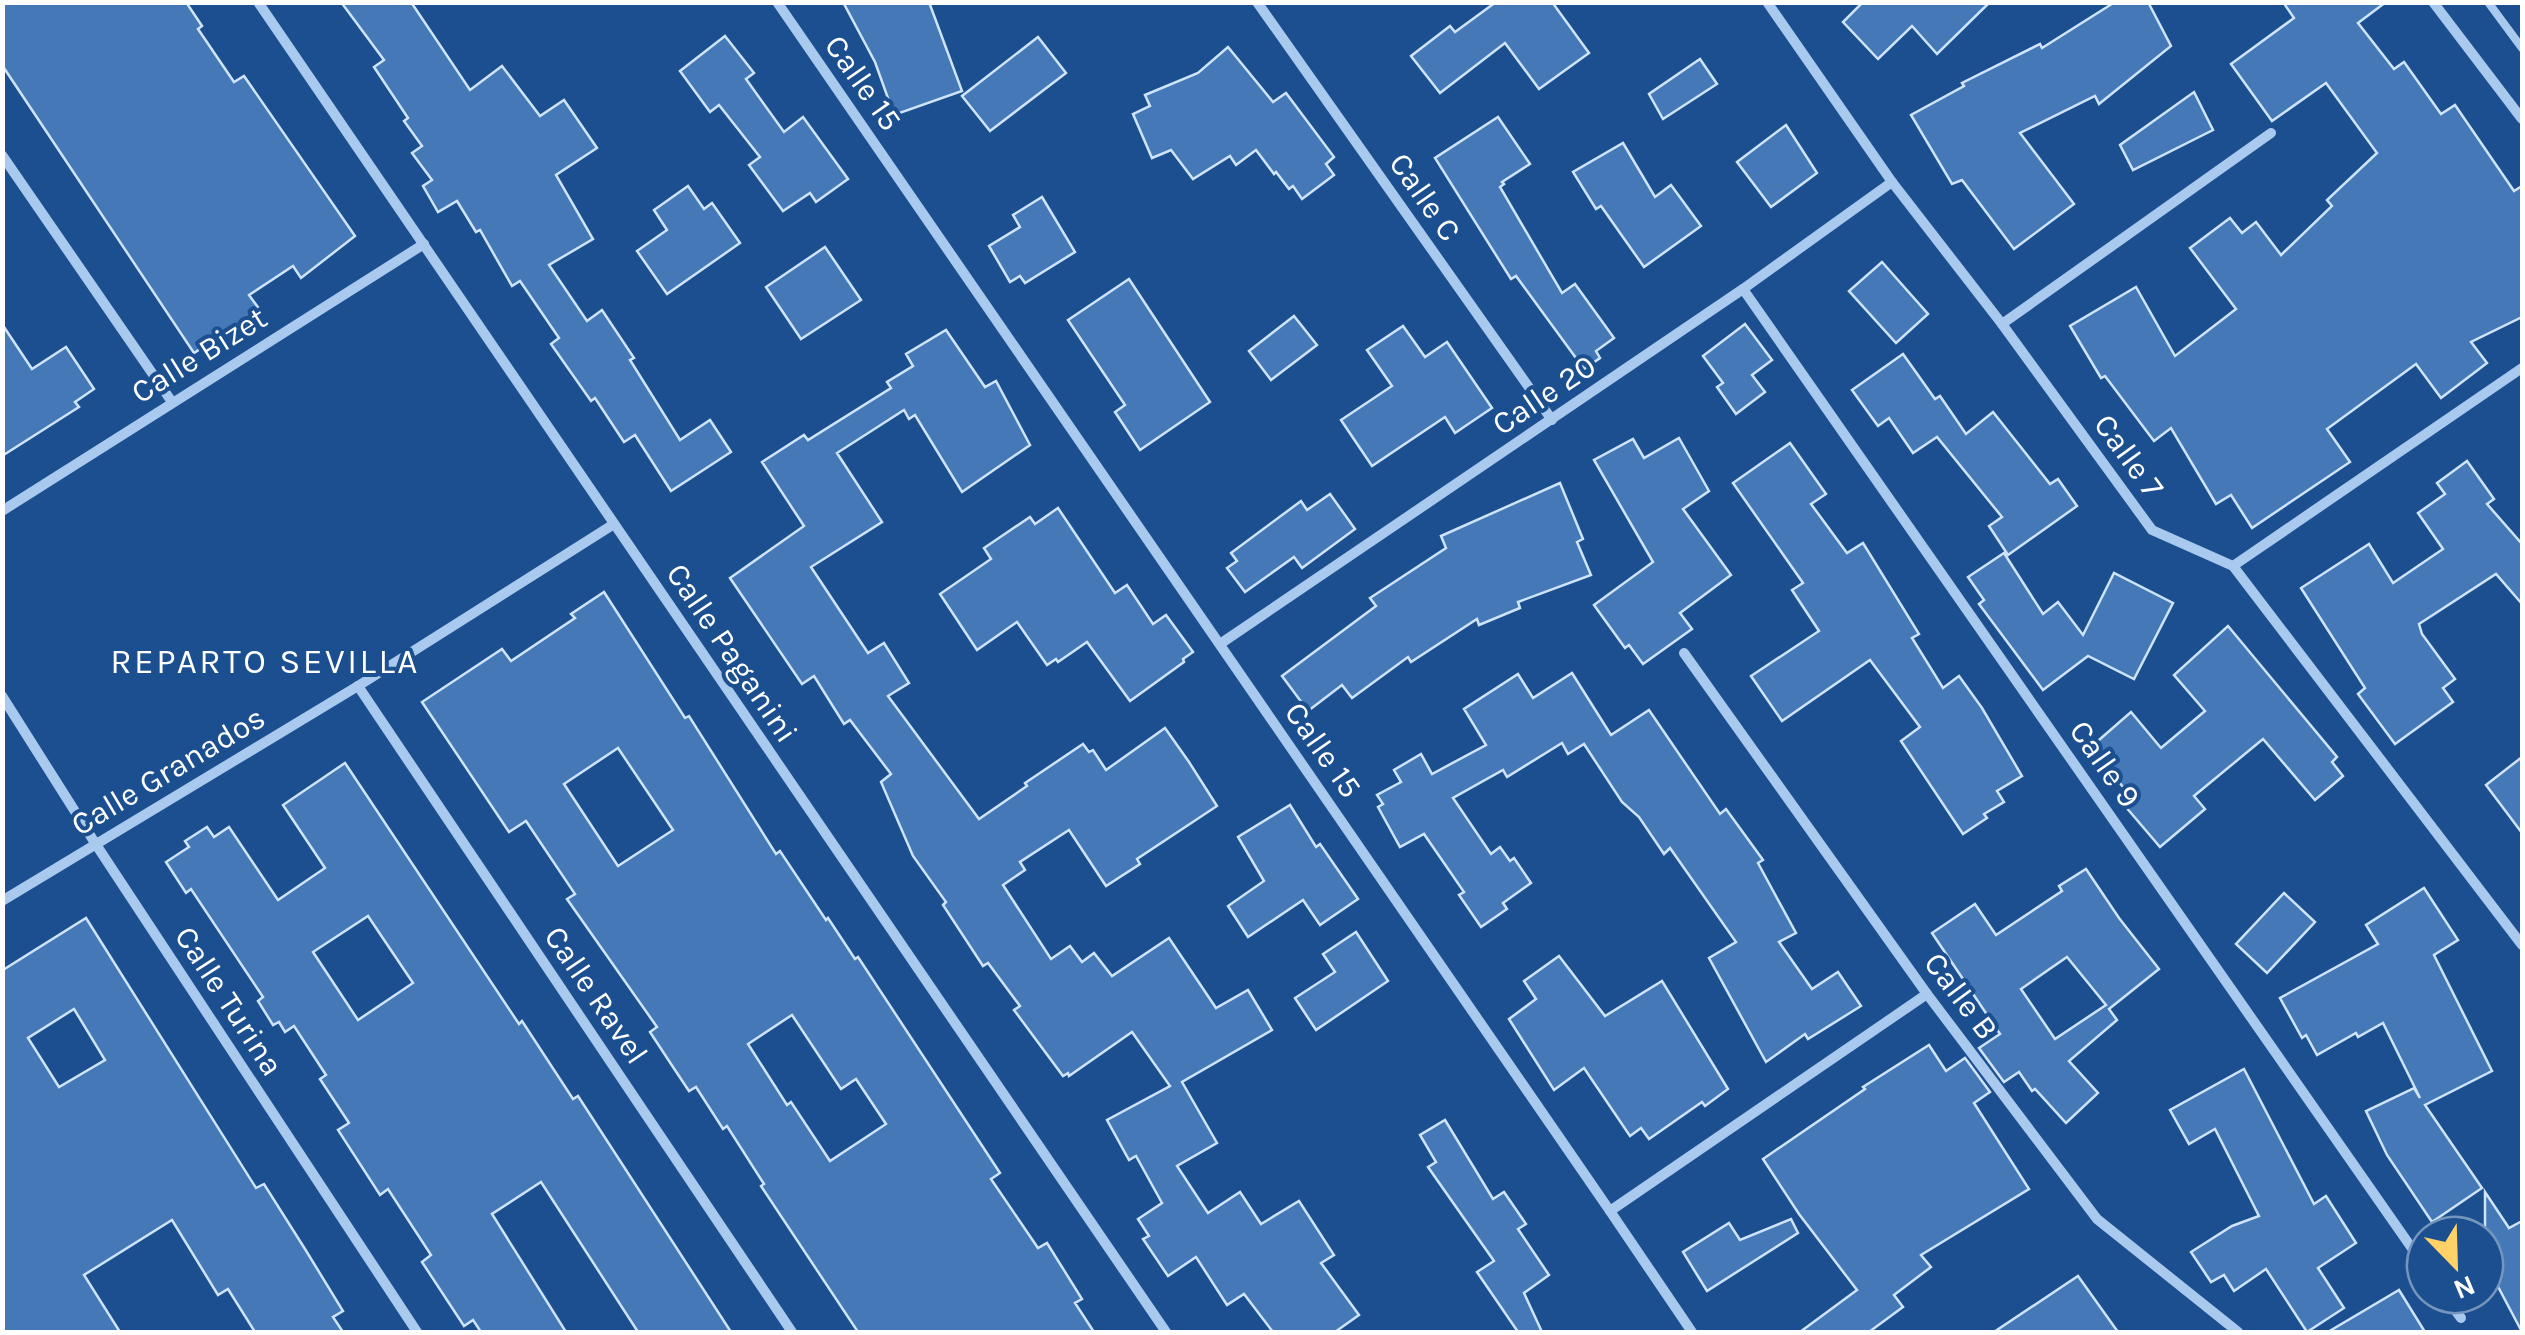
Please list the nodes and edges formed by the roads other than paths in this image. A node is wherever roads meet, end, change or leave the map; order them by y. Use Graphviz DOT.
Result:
graph roads {
  1 [pos="258,2"];
  2 [pos="777,2"];
  3 [pos="1257,2"];
  4 [pos="1767,2"];
  5 [pos="2433,2"];
  6 [pos="2488,2"];
  7 [pos="2522,48"];
  8 [pos="2522,119"];
  9 [pos="2271,134"];
  10 [pos="3,157"];
  11 [pos="1892,182"];
  12 [pos="424,244"];
  13 [pos="1743,289"];
  14 [pos="2002,324"];
  15 [pos="2522,368"];
  16 [pos="172,402"];
  17 [pos="1552,420"];
  18 [pos="2,511"];
  19 [pos="614,524"];
  20 [pos="2233,566"];
  21 [pos="1220,644"];
  22 [pos="1684,652"];
  23 [pos="358,686"];
  24 [pos="2,696"];
  25 [pos="95,843"];
  26 [pos="2,901"];
  27 [pos="2522,945"];
  28 [pos="1927,994"];
  29 [pos="1610,1211"];
  30 [pos="2405,1238"];
  31 [pos="2459,1315"];
  32 [pos="2461,1318"];
  33 [pos="417,1332"];
  34 [pos="792,1332"];
  35 [pos="1166,1332"];
  36 [pos="1692,1332"];
  37 [pos="2238,1332"];
  1 -- 12 [label="street, Calle Paganini"];
  2 -- 21 [label="street, Calle 15"];
  3 -- 17 [label="street, Calle C"];
  4 -- 11 [label="street, Calle 7"];
  5 -- 8 [label="street"];
  6 -- 7 [label="lane"];
  9 -- 14 [label="street"];
  10 -- 16 [label="street"];
  11 -- 13 [label="street, Calle 20"];
  11 -- 14 [label="street, Calle 7"];
  12 -- 16 [label="street, Calle Bizet"];
  12 -- 19 [label="street, Calle Paganini"];
  13 -- 17 [label="street, Calle 20"];
  13 -- 30 [label="street, Calle 9"];
  14 -- 20 [label="street, Calle 7"];
  15 -- 20 [label="street"];
  16 -- 18 [label="street, Calle Bizet"];
  17 -- 21 [label="street, Calle 20"];
  19 -- 23 [label="street, Calle Granados"];
  19 -- 35 [label="street, Calle Paganini"];
  20 -- 27 [label="street, Calle 7"];
  21 -- 29 [label="street, Calle 15"];
  22 -- 28 [label="street, Calle B"];
  23 -- 25 [label="street, Calle Granados"];
  23 -- 34 [label="street, Calle Ravel"];
  24 -- 25 [label="street, Calle Turina"];
  25 -- 26 [label="street, Calle Granados"];
  25 -- 33 [label="street, Calle Turina"];
  28 -- 29 [label="street"];
  28 -- 37 [label="street, Calle B"];
  29 -- 36 [label="street, Calle 15"];
  31 -- 32 [label="street"];
}
